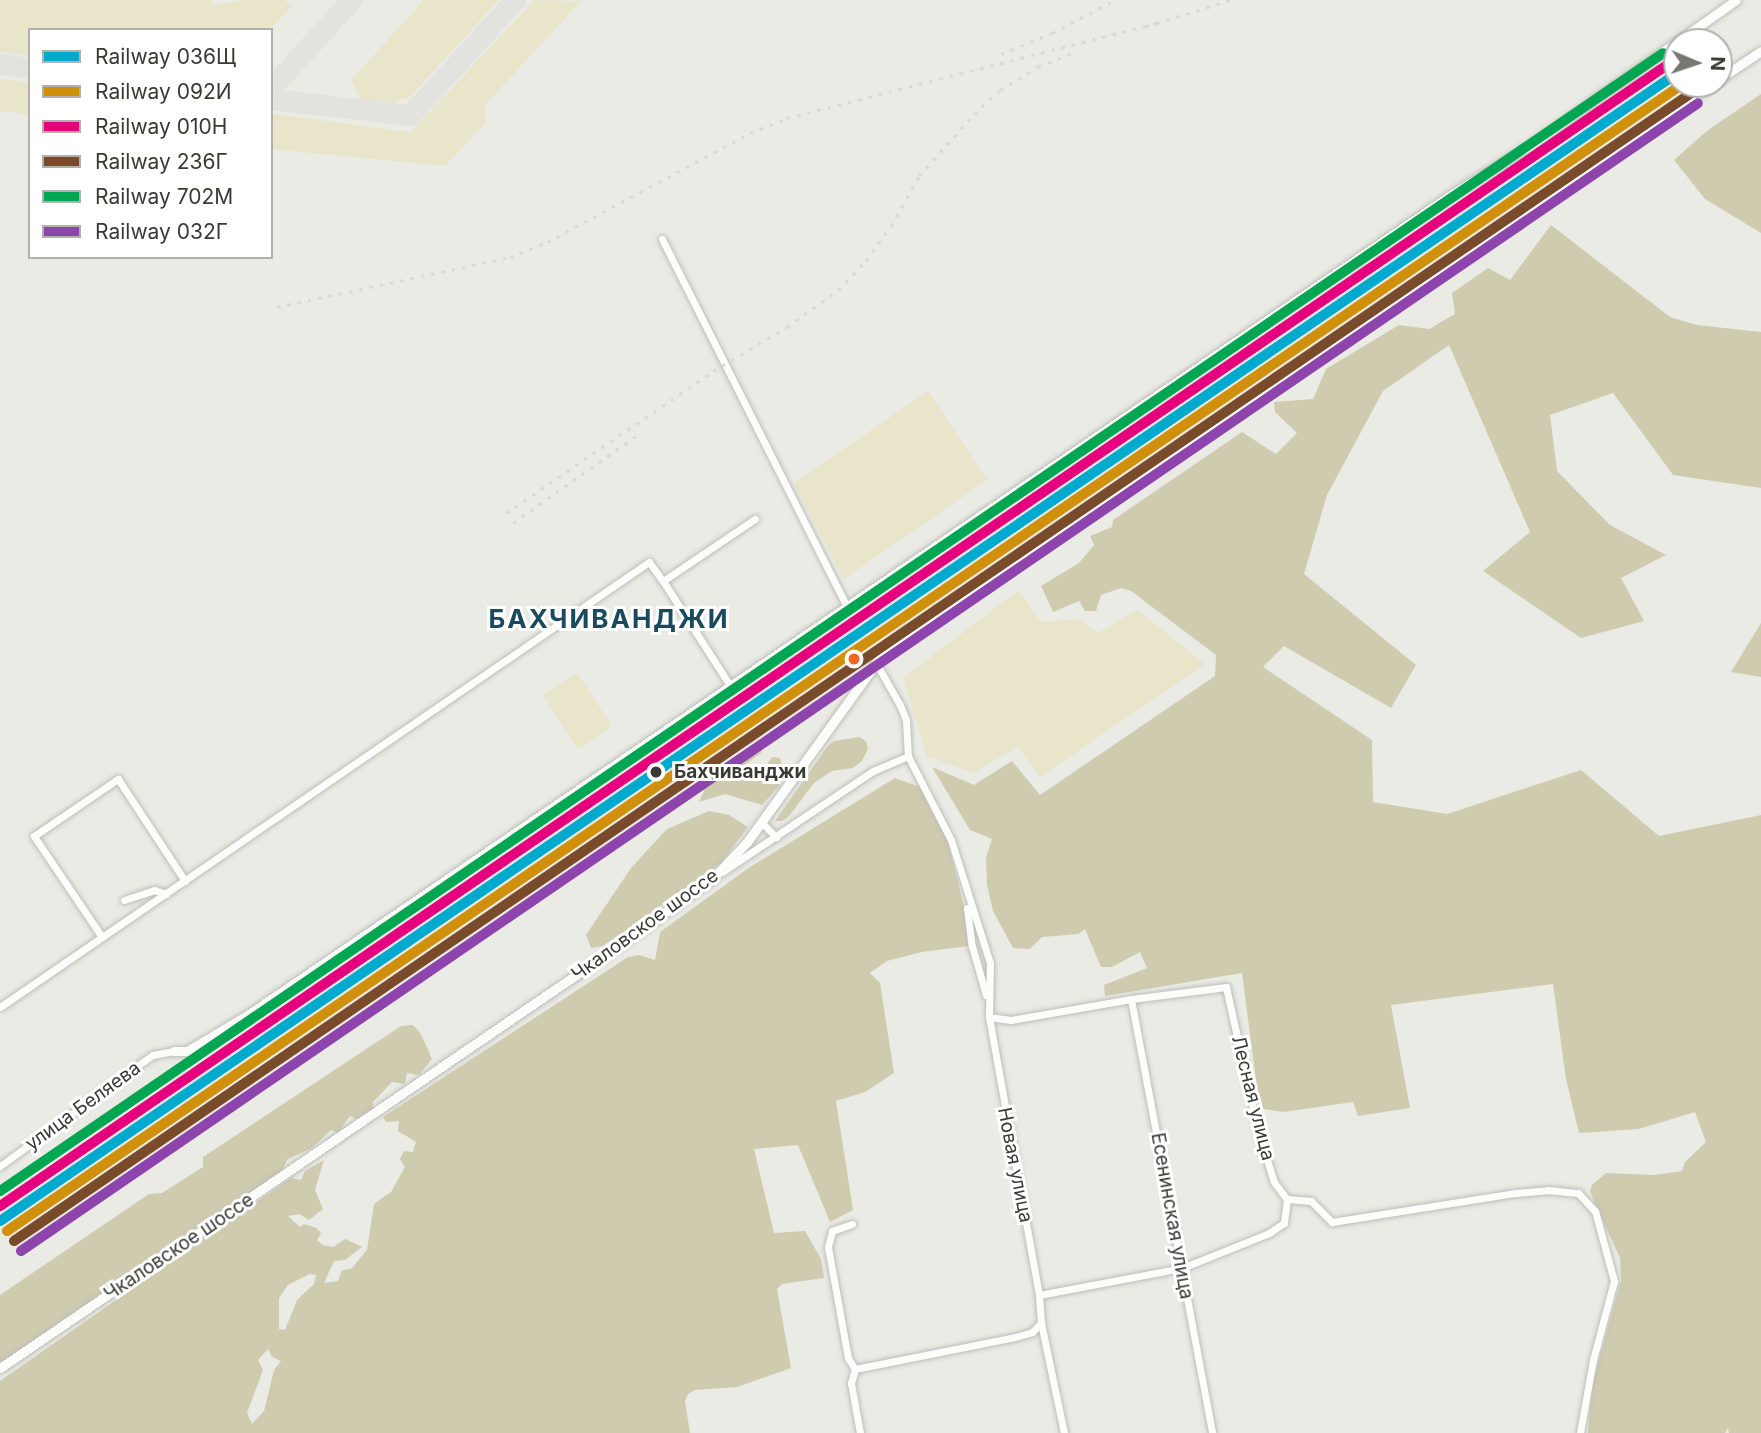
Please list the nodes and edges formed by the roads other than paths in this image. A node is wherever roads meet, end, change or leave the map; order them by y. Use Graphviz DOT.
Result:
graph roads {
  1 [pos="1736,0"];
  2 [pos="1761,51"];
  3 [pos="1733,70"];
  4 [pos="1691,98"];
  5 [pos="663,239"];
  6 [pos="755,519"];
  7 [pos="663,581"];
  8 [pos="847,607"];
  9 [pos="876,663"];
  10 [pos="731,687"];
  11 [pos="908,756"];
  12 [pos="762,823"];
  13 [pos="776,837"];
  14 [pos="713,878"];
  15 [pos="186,881"];
  16 [pos="166,894"];
  17 [pos="124,900"];
  18 [pos="102,937"];
  19 [pos="1131,999"];
  20 [pos="0,1007"];
  21 [pos="989,1017"];
  22 [pos="174,1051"];
  23 [pos="0,1166"];
  24 [pos="1287,1199"];
  25 [pos="852,1224"];
  26 [pos="1182,1268"];
  27 [pos="1039,1295"];
  28 [pos="1041,1324"];
  29 [pos="0,1367"];
  30 [pos="855,1369"];
  31 [pos="859,1433"];
  32 [pos="1064,1433"];
  33 [pos="1212,1433"];
  34 [pos="1580,1433"];
  1 -- 8 [label="street, улица Беляева"];
  2 -- 3 [label="street"];
  4 -- 9 [label="street, Чкаловское шоссе"];
  5 -- 8 [label="street"];
  6 -- 7 [label="street"];
  7 -- 10 [label="street"];
  7 -- 15 [label="street"];
  8 -- 10 [label="street, улица Беляева"];
  9 -- 11 [label="street"];
  9 -- 12 [label="street, Чкаловское шоссе"];
  10 -- 22 [label="street, улица Беляева"];
  11 -- 13 [label="street"];
  11 -- 21 [label="street, Новая улица"];
  12 -- 13 [label="street"];
  12 -- 14 [label="street, Чкаловское шоссе"];
  13 -- 14 [label="street"];
  14 -- 29 [label="street, Чкаловское шоссе"];
  15 -- 16 [label="street"];
  15 -- 18 [label="street"];
  16 -- 17 [label="street"];
  16 -- 18 [label="street"];
  18 -- 20 [label="street"];
  19 -- 21 [label="street"];
  19 -- 24 [label="street, Лесная улица"];
  19 -- 26 [label="street, Есенинская улица"];
  21 -- 27 [label="street, Новая улица"];
  22 -- 23 [label="street, улица Беляева"];
  24 -- 26 [label="street"];
  24 -- 34 [label="street"];
  25 -- 30 [label="street"];
  26 -- 27 [label="street"];
  26 -- 33 [label="street, Есенинская улица"];
  27 -- 28 [label="street, Новая улица"];
  28 -- 30 [label="street"];
  28 -- 32 [label="street, Новая улица"];
  30 -- 31 [label="street"];
}
